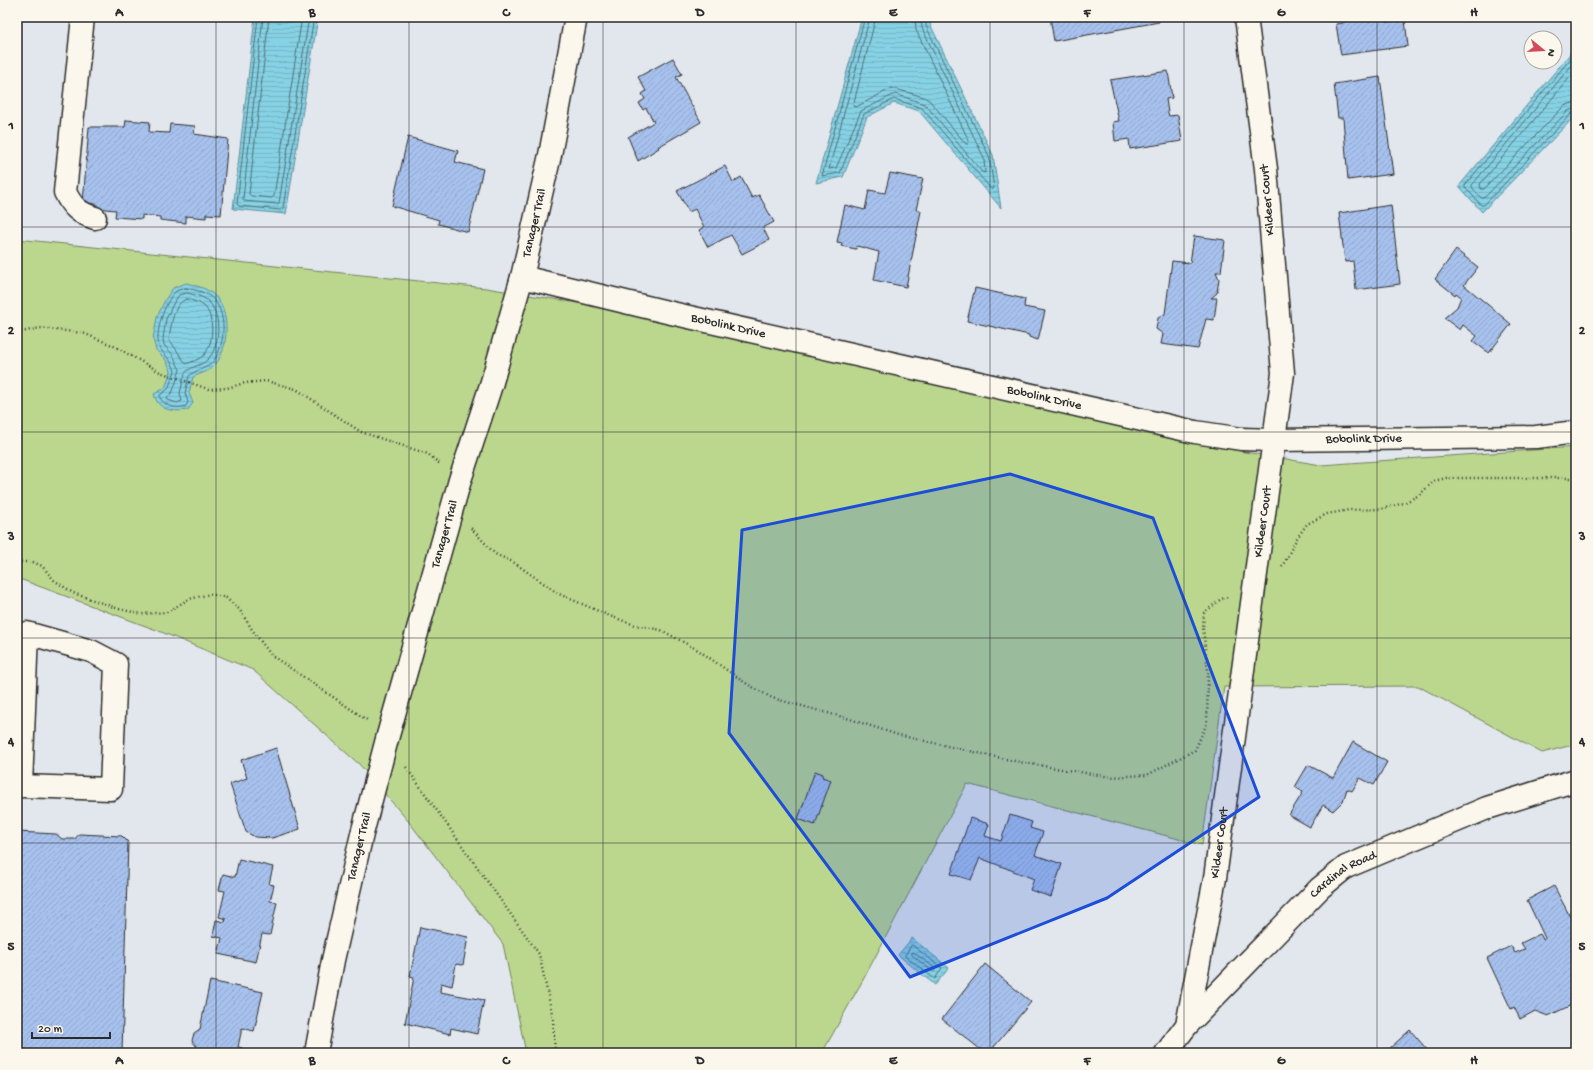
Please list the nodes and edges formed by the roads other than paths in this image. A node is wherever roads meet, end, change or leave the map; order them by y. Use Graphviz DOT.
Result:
graph roads {
  1 [pos="83,17"];
  2 [pos="576,17"];
  3 [pos="1246,17"];
  4 [pos="95,218"];
  5 [pos="522,277"];
  6 [pos="1576,432"];
  7 [pos="1274,440"];
  8 [pos="1576,780"];
  9 [pos="19,785"];
  10 [pos="1187,1025"];
  11 [pos="316,1053"];
  12 [pos="1166,1053"];
  1 -- 4 [label="street"];
  2 -- 5 [label="street, Tanager Trail"];
  3 -- 7 [label="street, Kildeer Court"];
  5 -- 7 [label="street, Bobolink Drive"];
  5 -- 11 [label="street, Tanager Trail"];
  6 -- 7 [label="street, Bobolink Drive"];
  7 -- 10 [label="street, Kildeer Court"];
  8 -- 10 [label="street, Cardinal Road"];
  9 -- 9 [label="street"];
  10 -- 12 [label="street, Cardinal Road"];
}
